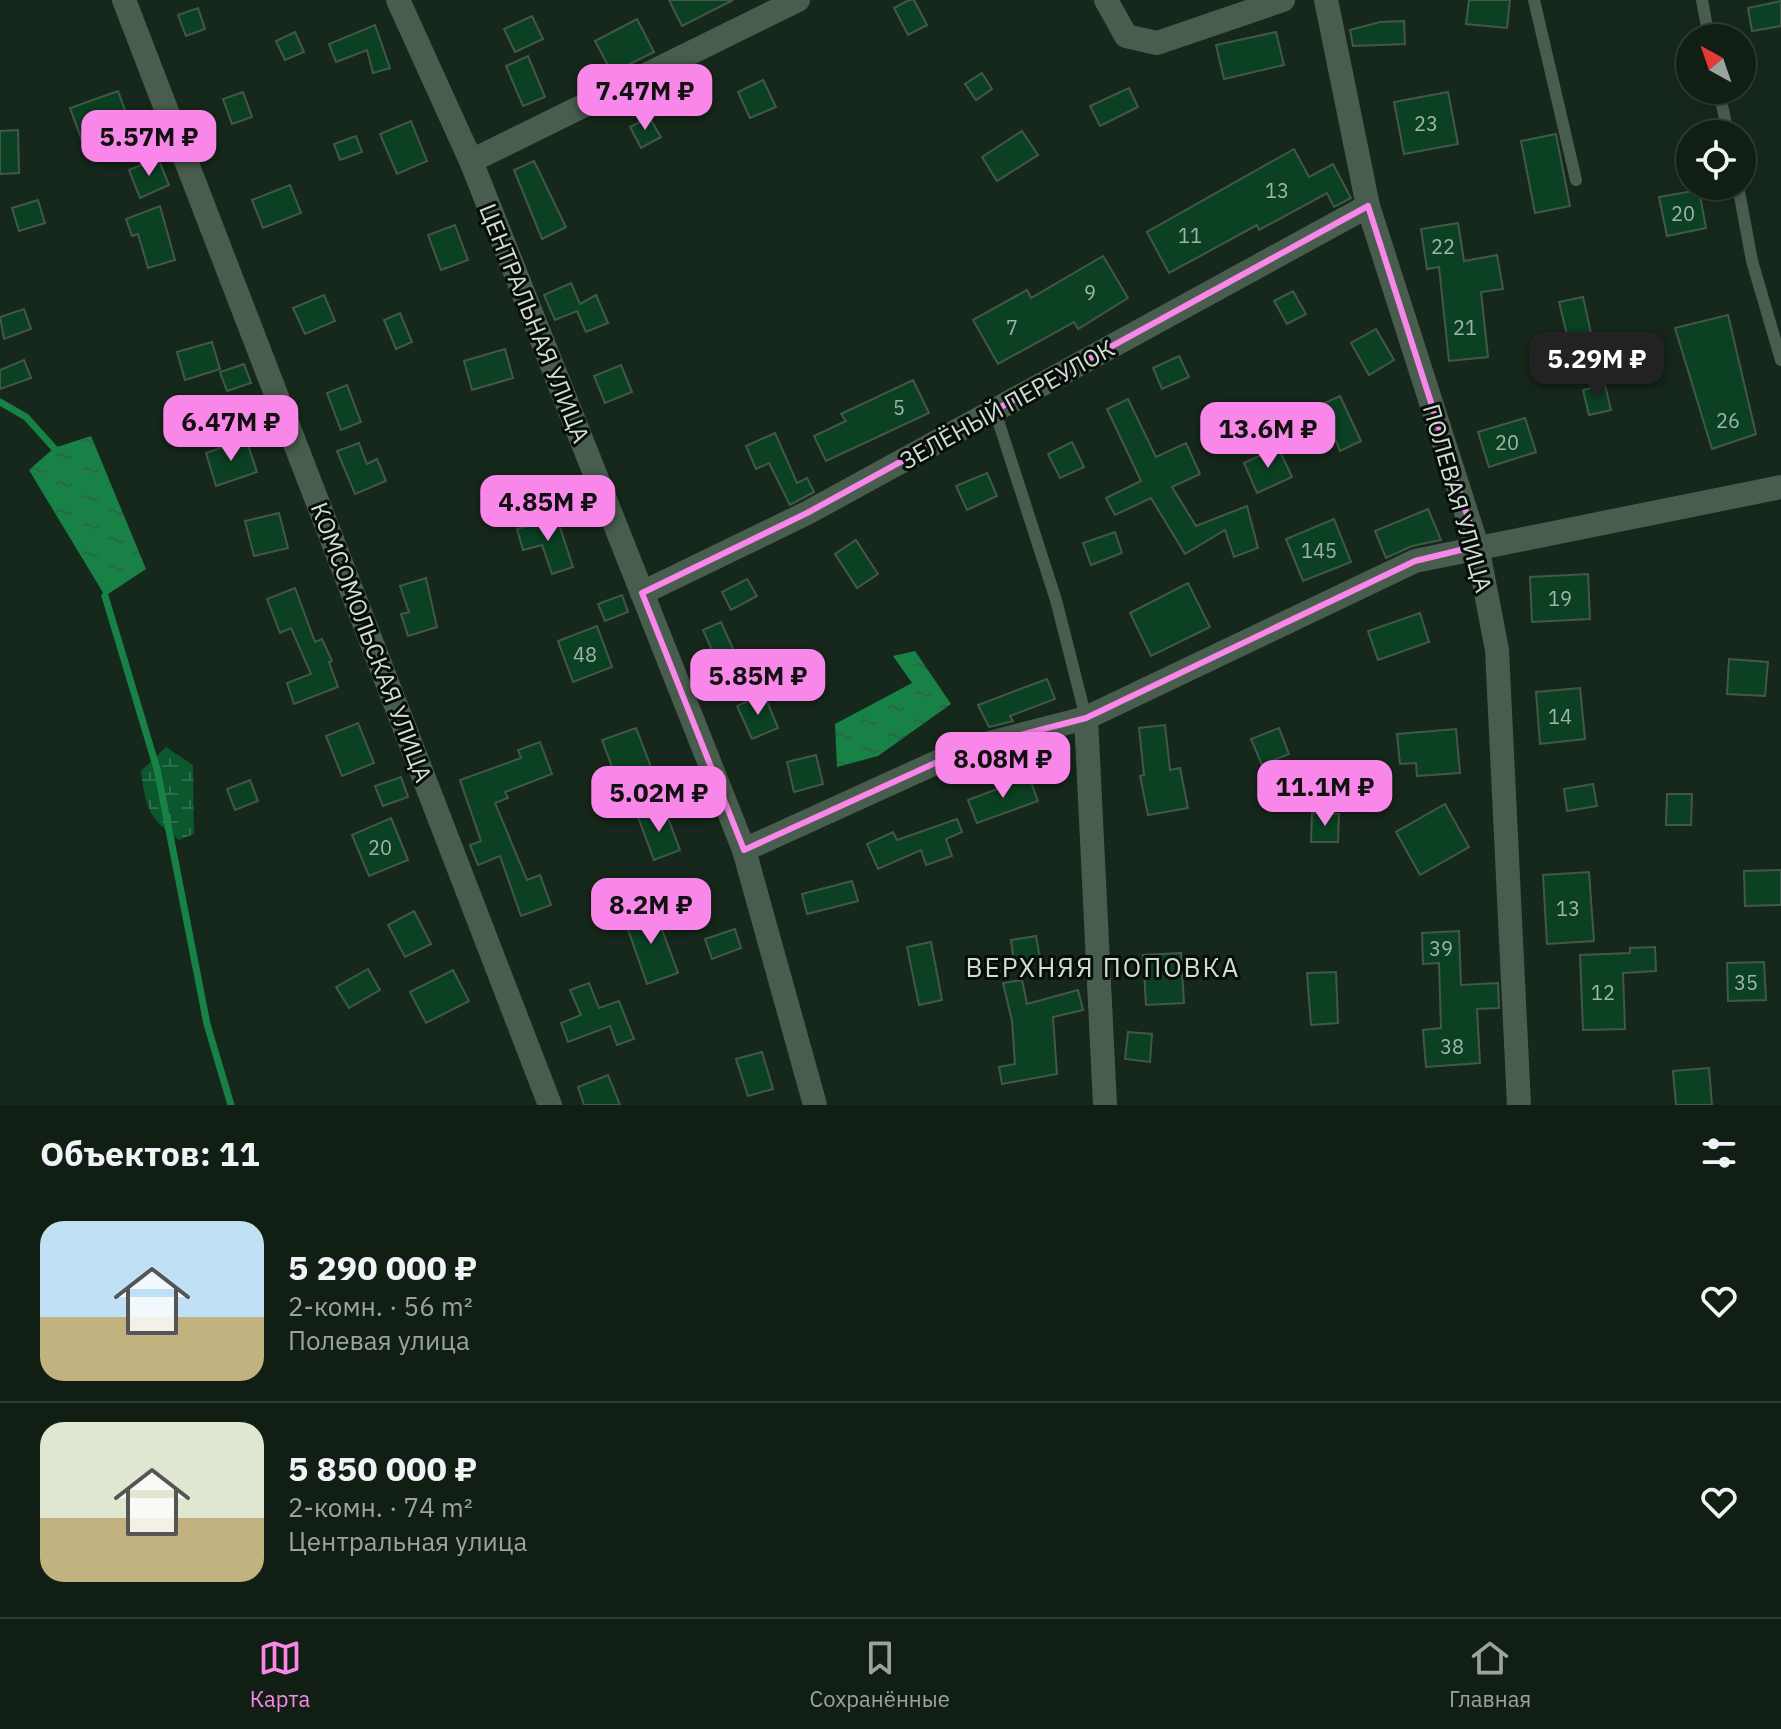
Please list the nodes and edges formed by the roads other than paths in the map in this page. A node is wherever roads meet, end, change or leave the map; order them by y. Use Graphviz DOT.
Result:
graph roads {
  1 [pos="124,0"];
  2 [pos="398,0"];
  3 [pos="798,0"];
  4 [pos="1106,0"];
  5 [pos="1283,0"];
  6 [pos="1326,0"];
  7 [pos="1534,0"];
  8 [pos="1702,0"];
  9 [pos="1706,24"];
  10 [pos="471,161"];
  11 [pos="1576,180"];
  12 [pos="1741,200"];
  13 [pos="1368,206"];
  14 [pos="1781,360"];
  15 [pos="995,411"];
  16 [pos="1781,487"];
  17 [pos="1477,546"];
  18 [pos="642,593"];
  19 [pos="1086,718"];
  20 [pos="744,850"];
  21 [pos="550,1105"];
  22 [pos="815,1105"];
  23 [pos="1105,1105"];
  24 [pos="1519,1105"];
  1 -- 21 [label="street, КОМСОМОЛЬСКАЯ УЛИЦА"];
  2 -- 10 [label="street, ЦЕНТРАЛЬНАЯ УЛИЦА"];
  3 -- 10 [label="street"];
  4 -- 5 [label="street"];
  6 -- 13 [label="street, ПОЛЕВАЯ УЛИЦА"];
  7 -- 11 [label="lane"];
  8 -- 9 [label="lane"];
  10 -- 18 [label="street, ЦЕНТРАЛЬНАЯ УЛИЦА"];
  12 -- 14 [label="lane"];
  13 -- 15 [label="street, ЗЕЛЁНЫЙ ПЕРЕУЛОК"];
  13 -- 17 [label="street, ПОЛЕВАЯ УЛИЦА"];
  15 -- 18 [label="street, ЗЕЛЁНЫЙ ПЕРЕУЛОК"];
  15 -- 19 [label="lane"];
  16 -- 17 [label="street"];
  17 -- 19 [label="street"];
  17 -- 24 [label="street, ПОЛЕВАЯ УЛИЦА"];
  18 -- 20 [label="street, ЦЕНТРАЛЬНАЯ УЛИЦА"];
  19 -- 20 [label="street"];
  19 -- 23 [label="street"];
  20 -- 22 [label="street, ЦЕНТРАЛЬНАЯ УЛИЦА"];
}
